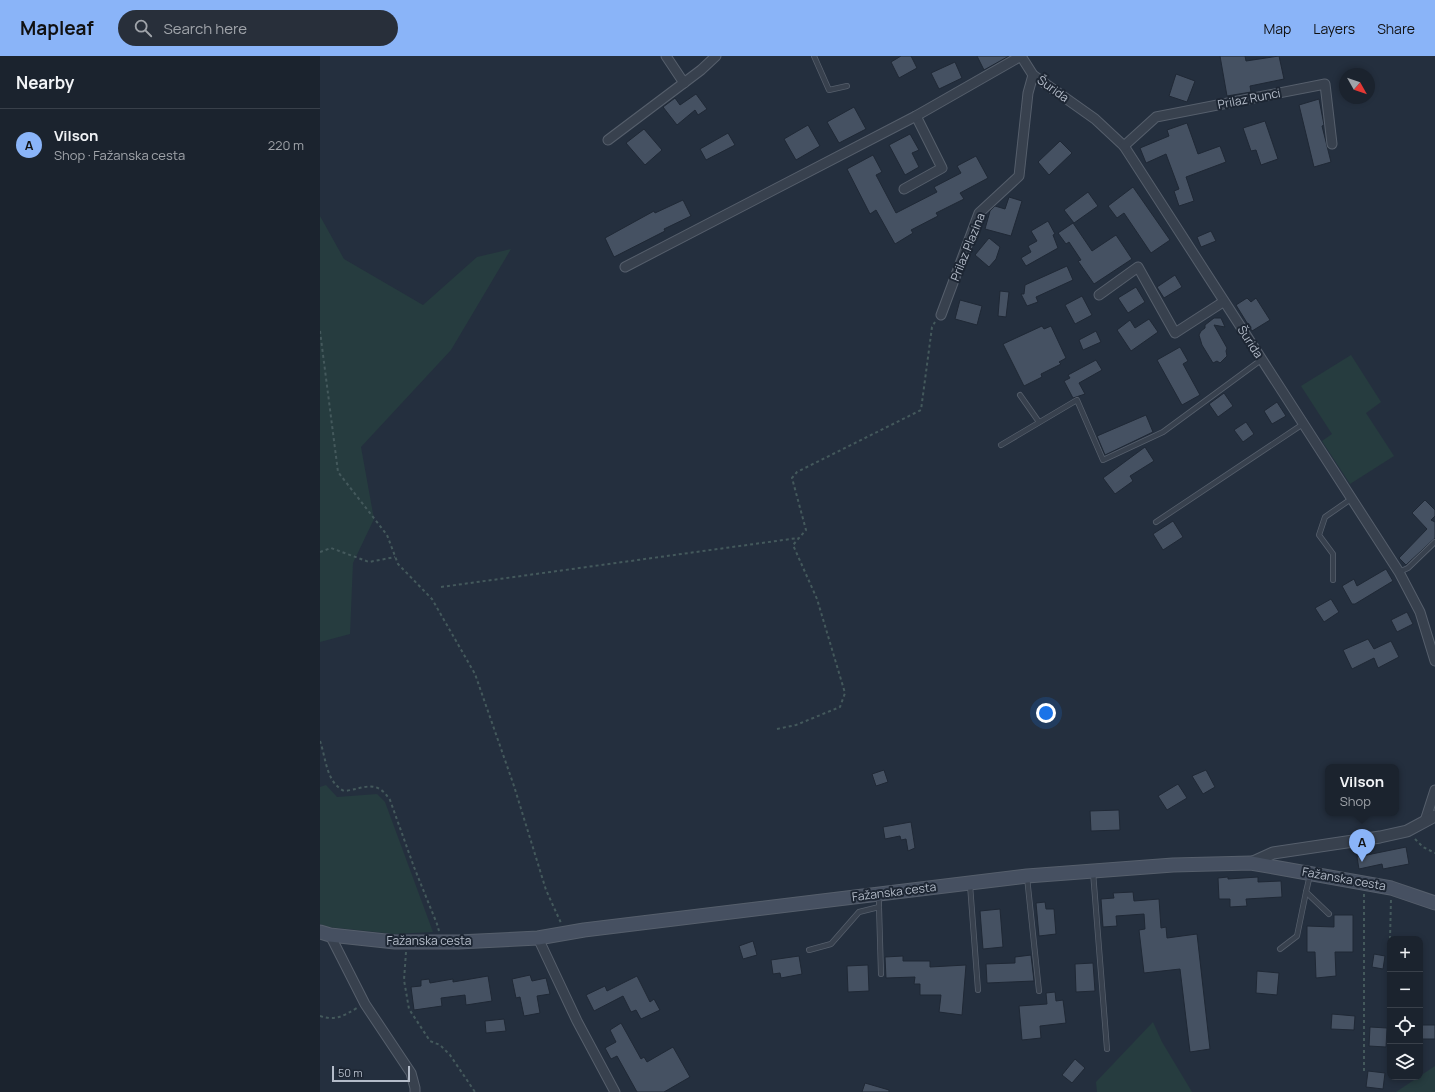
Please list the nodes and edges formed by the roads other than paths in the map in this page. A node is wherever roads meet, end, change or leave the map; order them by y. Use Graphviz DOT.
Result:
graph roads {
  1 [pos="666,56"];
  2 [pos="716,56"];
  3 [pos="814,56"];
  4 [pos="1021,56"];
  5 [pos="1033,75"];
  6 [pos="684,83"];
  7 [pos="847,86"];
  8 [pos="916,116"];
  9 [pos="608,140"];
  10 [pos="1332,144"];
  11 [pos="1124,146"];
  12 [pos="904,188"];
  13 [pos="625,267"];
  14 [pos="1099,295"];
  15 [pos="1223,302"];
  16 [pos="941,315"];
  17 [pos="1261,360"];
  18 [pos="1020,395"];
  19 [pos="1039,422"];
  20 [pos="1303,424"];
  21 [pos="1001,445"];
  22 [pos="1352,499"];
  23 [pos="1156,522"];
  24 [pos="1435,542"];
  25 [pos="1399,572"];
  26 [pos="1333,580"];
  27 [pos="1435,661"];
  28 [pos="1435,790"];
  29 [pos="1430,819"];
  30 [pos="1251,863"];
  31 [pos="1093,871"];
  32 [pos="1310,873"];
  33 [pos="1027,876"];
  34 [pos="969,883"];
  35 [pos="1306,892"];
  36 [pos="879,900"];
  37 [pos="1435,903"];
  38 [pos="1328,914"];
  39 [pos="325,934"];
  40 [pos="538,938"];
  41 [pos="1280,949"];
  42 [pos="808,950"];
  43 [pos="881,974"];
  44 [pos="978,990"];
  45 [pos="1039,991"];
  46 [pos="1107,1050"];
  47 [pos="415,1092"];
  48 [pos="615,1092"];
  1 -- 6 [label="street"];
  2 -- 6 [label="street"];
  3 -- 7 [label="lane"];
  4 -- 5 [label="street, Šurida"];
  4 -- 8 [label="street"];
  5 -- 11 [label="street, Šurida"];
  5 -- 16 [label="street, Prilaz Plazina"];
  6 -- 9 [label="street"];
  8 -- 12 [label="street"];
  8 -- 13 [label="street"];
  10 -- 11 [label="street, Prilaz Runci"];
  11 -- 15 [label="street, Šurida"];
  14 -- 15 [label="street"];
  15 -- 17 [label="street, Šurida"];
  17 -- 19 [label="lane"];
  17 -- 20 [label="street, Šurida"];
  18 -- 19 [label="lane"];
  19 -- 21 [label="lane"];
  20 -- 22 [label="street, Šurida"];
  20 -- 23 [label="lane"];
  22 -- 25 [label="street, Šurida"];
  22 -- 26 [label="lane"];
  24 -- 25 [label="lane"];
  25 -- 27 [label="street, Šurida"];
  28 -- 29 [label="street"];
  29 -- 30 [label="street, Fažanska cesta"];
  30 -- 31 [label="main road, Fažanska cesta"];
  30 -- 32 [label="main road, Fažanska cesta"];
  31 -- 33 [label="main road, Fažanska cesta"];
  31 -- 46 [label="lane"];
  32 -- 35 [label="lane"];
  32 -- 37 [label="main road, Fažanska cesta"];
  33 -- 34 [label="main road, Fažanska cesta"];
  33 -- 45 [label="lane"];
  34 -- 36 [label="main road, Fažanska cesta"];
  34 -- 44 [label="lane"];
  35 -- 38 [label="lane"];
  35 -- 41 [label="lane"];
  36 -- 40 [label="main road, Fažanska cesta"];
  36 -- 42 [label="lane"];
  36 -- 43 [label="lane"];
  39 -- 40 [label="main road, Fažanska cesta"];
  39 -- 47 [label="street"];
  40 -- 48 [label="street"];
}
